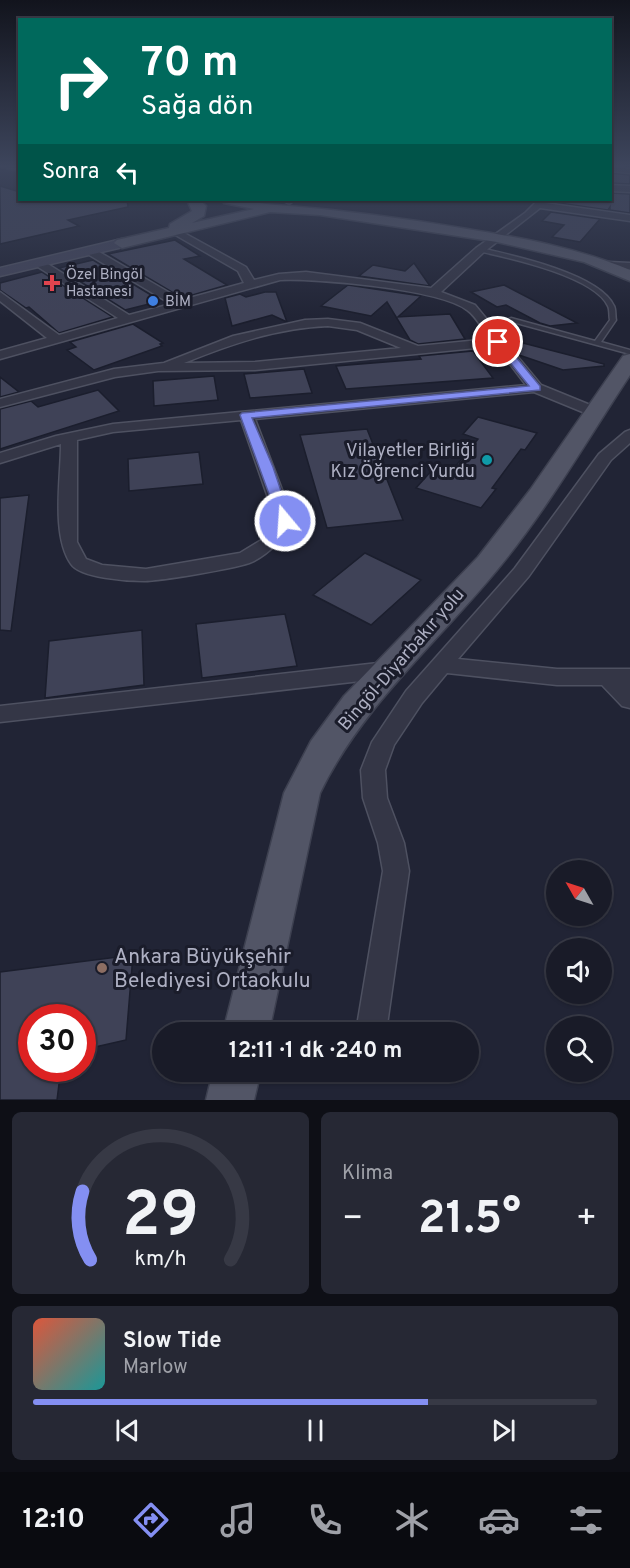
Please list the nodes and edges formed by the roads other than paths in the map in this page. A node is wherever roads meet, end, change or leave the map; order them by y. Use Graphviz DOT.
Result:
graph roads {
  1 [pos="196,215"];
  2 [pos="213,215"];
  3 [pos="245,215"];
  4 [pos="354,215"];
  5 [pos="366,215"];
  6 [pos="524,215"];
  7 [pos="615,215"];
  8 [pos="630,218"];
  9 [pos="390,220"];
  10 [pos="175,231"];
  11 [pos="497,238"];
  12 [pos="122,243"];
  13 [pos="480,250"];
  14 [pos="90,251"];
  15 [pos="39,263"];
  16 [pos="609,265"];
  17 [pos="630,266"];
  18 [pos="0,272"];
  19 [pos="630,276"];
  20 [pos="250,286"];
  21 [pos="433,293"];
  22 [pos="0,295"];
  23 [pos="180,304"];
  24 [pos="127,320"];
  25 [pos="511,320"];
  26 [pos="58,340"];
  27 [pos="498,342"];
  28 [pos="597,343"];
  29 [pos="419,351"];
  30 [pos="630,352"];
  31 [pos="0,356"];
  32 [pos="630,360"];
  33 [pos="158,367"];
  34 [pos="537,388"];
  35 [pos="0,403"];
  36 [pos="595,412"];
  37 [pos="246,415"];
  38 [pos="630,435"];
  39 [pos="69,438"];
  40 [pos="0,459"];
  41 [pos="441,665"];
  42 [pos="387,670"];
  43 [pos="607,677"];
  44 [pos="630,677"];
  45 [pos="630,700"];
  46 [pos="0,714"];
  47 [pos="248,1022"];
  48 [pos="373,1022"];
  49 [pos="234,1082"];
  50 [pos="230,1100"];
  1 -- 12 [label="main road"];
  2 -- 12 [label="main road"];
  3 -- 10 [label="main road"];
  4 -- 9 [label="main road"];
  5 -- 9 [label="main road"];
  6 -- 11 [label="street"];
  7 -- 8 [label="street"];
  9 -- 11 [label="main road"];
  10 -- 12 [label="main road"];
  10 -- 20 [label="street"];
  11 -- 13 [label="street"];
  11 -- 16 [label="main road"];
  12 -- 14 [label="street"];
  13 -- 21 [label="street"];
  13 -- 28 [label="lane"];
  14 -- 15 [label="street"];
  14 -- 23 [label="street"];
  15 -- 18 [label="street"];
  15 -- 24 [label="street"];
  16 -- 17 [label="street"];
  16 -- 19 [label="main road"];
  20 -- 21 [label="street"];
  20 -- 23 [label="street"];
  21 -- 27 [label="street"];
  22 -- 26 [label="street"];
  23 -- 24 [label="street"];
  24 -- 26 [label="street"];
  25 -- 28 [label="lane"];
  26 -- 31 [label="street"];
  27 -- 29 [label="street"];
  27 -- 34 [label="street"];
  28 -- 30 [label="lane"];
  29 -- 33 [label="street"];
  29 -- 33 [label="street"];
  32 -- 36 [label="main road, Bingöl-Diyarbakır yolu"];
  33 -- 35 [label="street"];
  34 -- 36 [label="street"];
  34 -- 37 [label="street"];
  36 -- 42 [label="main road, Bingöl-Diyarbakır yolu"];
  37 -- 39 [label="street"];
  37 -- 39 [label="street"];
  38 -- 41 [label="street"];
  39 -- 40 [label="street"];
  41 -- 43 [label="street"];
  41 -- 48 [label="street"];
  42 -- 46 [label="street"];
  42 -- 47 [label="main road, Bingöl-Diyarbakır yolu"];
  43 -- 44 [label="street"];
  43 -- 45 [label="street"];
  49 -- 50 [label="main road"];
}
